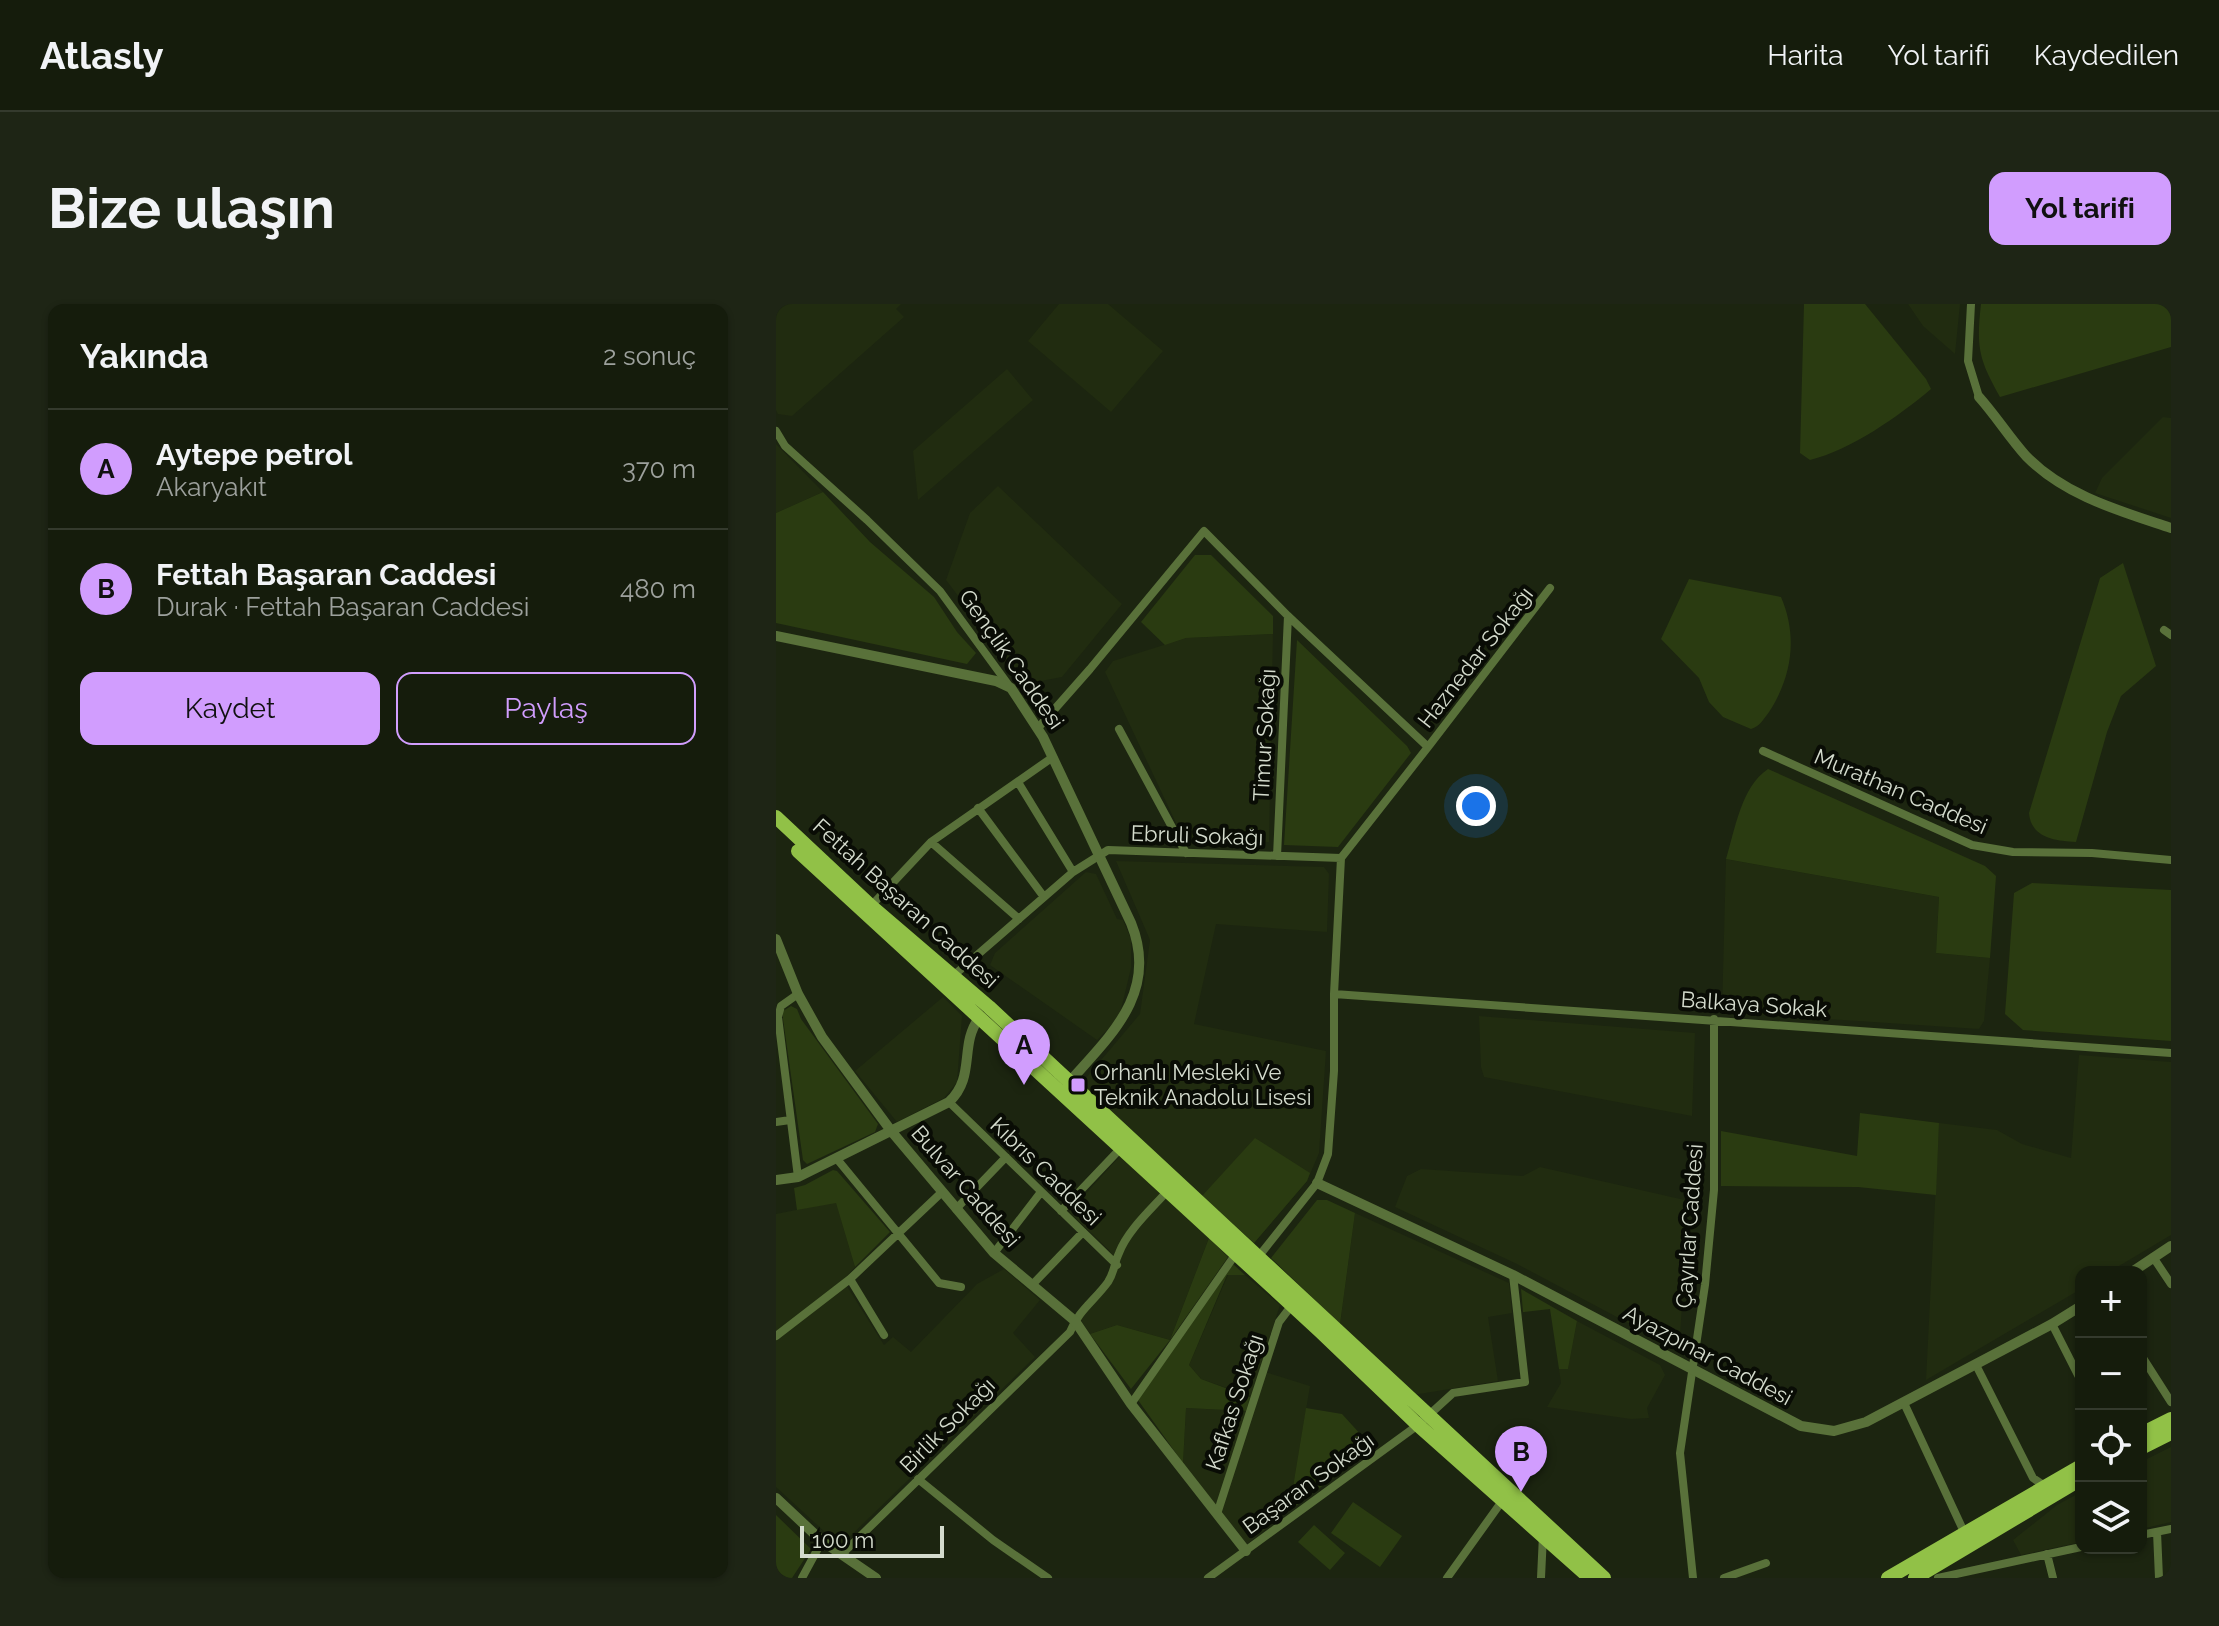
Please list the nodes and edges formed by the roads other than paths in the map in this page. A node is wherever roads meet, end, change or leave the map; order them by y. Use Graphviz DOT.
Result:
graph roads {
  1 [pos="1971,304"];
  2 [pos="1979,397"];
  3 [pos="776,431"];
  4 [pos="2171,528"];
  5 [pos="1550,588"];
  6 [pos="1288,616"];
  7 [pos="776,636"];
  8 [pos="1011,688"];
  9 [pos="1038,728"];
  10 [pos="1119,729"];
  11 [pos="1428,747"];
  12 [pos="1763,751"];
  13 [pos="1053,757"];
  14 [pos="1018,782"];
  15 [pos="978,808"];
  16 [pos="776,817"];
  17 [pos="776,829"];
  18 [pos="931,842"];
  19 [pos="1100,853"];
  20 [pos="1186,853"];
  21 [pos="1277,856"];
  22 [pos="1341,858"];
  23 [pos="2171,860"];
  24 [pos="1073,872"];
  25 [pos="1044,897"];
  26 [pos="871,906"];
  27 [pos="1019,919"];
  28 [pos="776,939"];
  29 [pos="953,976"];
  30 [pos="798,994"];
  31 [pos="1334,994"];
  32 [pos="979,1018"];
  33 [pos="1714,1019"];
  34 [pos="2171,1053"];
  35 [pos="779,1054"];
  36 [pos="1070,1081"];
  37 [pos="949,1102"];
  38 [pos="790,1120"];
  39 [pos="776,1122"];
  40 [pos="892,1132"];
  41 [pos="1120,1149"];
  42 [pos="1006,1157"];
  43 [pos="837,1159"];
  44 [pos="798,1177"];
  45 [pos="776,1180"];
  46 [pos="1317,1183"];
  47 [pos="1172,1186"];
  48 [pos="942,1192"];
  49 [pos="1041,1192"];
  50 [pos="956,1209"];
  51 [pos="1061,1211"];
  52 [pos="1083,1232"];
  53 [pos="899,1234"];
  54 [pos="2171,1246"];
  55 [pos="994,1253"];
  56 [pos="1235,1255"];
  57 [pos="1259,1256"];
  58 [pos="2153,1257"];
  59 [pos="1117,1265"];
  60 [pos="2140,1266"];
  61 [pos="1513,1275"];
  62 [pos="850,1279"];
  63 [pos="2171,1284"];
  64 [pos="1032,1285"];
  65 [pos="961,1287"];
  66 [pos="1292,1305"];
  67 [pos="2075,1310"];
  68 [pos="1075,1321"];
  69 [pos="2052,1324"];
  70 [pos="884,1335"];
  71 [pos="776,1336"];
  72 [pos="2147,1364"];
  73 [pos="1976,1365"];
  74 [pos="1692,1369"];
  75 [pos="2075,1369"];
  76 [pos="2171,1402"];
  77 [pos="1904,1403"];
  78 [pos="1131,1404"];
  79 [pos="2171,1419"];
  80 [pos="1423,1420"];
  81 [pos="2147,1431"];
  82 [pos="2171,1433"];
  83 [pos="2147,1445"];
  84 [pos="2075,1469"];
  85 [pos="918,1479"];
  86 [pos="2076,1482"];
  87 [pos="2045,1486"];
  88 [pos="1507,1495"];
  89 [pos="776,1498"];
  90 [pos="1217,1514"];
  91 [pos="2171,1529"];
  92 [pos="2157,1532"];
  93 [pos="1965,1534"];
  94 [pos="2147,1534"];
  95 [pos="1543,1535"];
  96 [pos="822,1541"];
  97 [pos="2075,1548"];
  98 [pos="1246,1551"];
  99 [pos="842,1554"];
  100 [pos="2047,1554"];
  101 [pos="1766,1563"];
  102 [pos="802,1578"];
  103 [pos="876,1578"];
  104 [pos="1048,1578"];
  105 [pos="1208,1578"];
  106 [pos="1447,1578"];
  107 [pos="1541,1578"];
  108 [pos="1590,1578"];
  109 [pos="1604,1578"];
  110 [pos="1693,1578"];
  111 [pos="1724,1578"];
  112 [pos="1888,1578"];
  113 [pos="1915,1578"];
  114 [pos="1938,1578"];
  115 [pos="2053,1578"];
  116 [pos="2159,1578"];
  1 -- 2 [label="street"];
  2 -- 4 [label="street"];
  3 -- 8 [label="street, Gençlik Caddesi"];
  5 -- 11 [label="street, Haznedar Sokağı"];
  6 -- 9 [label="street"];
  6 -- 11 [label="street"];
  6 -- 21 [label="street, Timur Sokağı"];
  7 -- 8 [label="street"];
  8 -- 9 [label="street, Gençlik Caddesi"];
  9 -- 13 [label="street, Gençlik Caddesi"];
  10 -- 20 [label="street"];
  11 -- 22 [label="street, Haznedar Sokağı"];
  12 -- 23 [label="street, Murathan Caddesi"];
  13 -- 14 [label="street"];
  13 -- 19 [label="street, Gençlik Caddesi"];
  14 -- 15 [label="street"];
  14 -- 24 [label="street"];
  15 -- 18 [label="street"];
  15 -- 25 [label="street"];
  16 -- 26 [label="main road, Fettah Başaran Caddesi"];
  17 -- 32 [label="main road, Fettah Başaran Caddesi"];
  18 -- 26 [label="street"];
  18 -- 27 [label="street"];
  19 -- 20 [label="street, Ebruli Sokağı"];
  19 -- 24 [label="street, Ebruli Sokağı"];
  19 -- 36 [label="street, Gençlik Caddesi"];
  20 -- 21 [label="street, Ebruli Sokağı"];
  21 -- 22 [label="street, Ebruli Sokağı"];
  22 -- 31 [label="street"];
  24 -- 25 [label="street, Ebruli Sokağı"];
  25 -- 27 [label="street, Ebruli Sokağı"];
  26 -- 29 [label="main road, Fettah Başaran Caddesi"];
  27 -- 29 [label="street, Ebruli Sokağı"];
  28 -- 30 [label="street, Bulvar Caddesi"];
  29 -- 36 [label="main road, Fettah Başaran Caddesi"];
  30 -- 35 [label="street"];
  30 -- 40 [label="street, Bulvar Caddesi"];
  31 -- 33 [label="street, Balkaya Sokak"];
  31 -- 46 [label="street"];
  32 -- 37 [label="street"];
  32 -- 41 [label="main road, Fettah Başaran Caddesi"];
  33 -- 34 [label="street, Balkaya Sokak"];
  33 -- 74 [label="street, Çayırlar Caddesi"];
  35 -- 38 [label="street"];
  36 -- 47 [label="main road, Fettah Başaran Caddesi"];
  37 -- 40 [label="street"];
  37 -- 42 [label="street, Kıbrıs Caddesi"];
  38 -- 39 [label="street"];
  38 -- 44 [label="street"];
  40 -- 43 [label="street"];
  40 -- 48 [label="street, Bulvar Caddesi"];
  41 -- 47 [label="main road, Fettah Başaran Caddesi"];
  41 -- 51 [label="street"];
  42 -- 49 [label="street, Kıbrıs Caddesi"];
  42 -- 50 [label="street"];
  43 -- 44 [label="street"];
  43 -- 53 [label="street"];
  44 -- 45 [label="street"];
  46 -- 57 [label="street"];
  46 -- 61 [label="street, Ayazpınar Caddesi"];
  47 -- 56 [label="main road, Fettah Başaran Caddesi"];
  47 -- 57 [label="main road, Fettah Başaran Caddesi"];
  47 -- 59 [label="street, Birlik Sokağı"];
  48 -- 50 [label="street, Bulvar Caddesi"];
  48 -- 53 [label="street"];
  49 -- 51 [label="street, Kıbrıs Caddesi"];
  49 -- 55 [label="street"];
  50 -- 55 [label="street, Bulvar Caddesi"];
  51 -- 52 [label="street, Kıbrıs Caddesi"];
  52 -- 59 [label="street, Kıbrıs Caddesi"];
  52 -- 64 [label="street"];
  53 -- 62 [label="street"];
  53 -- 65 [label="street"];
  54 -- 58 [label="street"];
  55 -- 64 [label="street, Bulvar Caddesi"];
  56 -- 66 [label="main road, Fettah Başaran Caddesi"];
  56 -- 78 [label="street"];
  57 -- 80 [label="main road, Fettah Başaran Caddesi"];
  58 -- 60 [label="street"];
  58 -- 63 [label="street"];
  59 -- 68 [label="street, Birlik Sokağı"];
  61 -- 74 [label="street, Ayazpınar Caddesi"];
  61 -- 80 [label="street, Başaran Sokağı"];
  62 -- 70 [label="street"];
  62 -- 71 [label="street"];
  64 -- 68 [label="street, Bulvar Caddesi"];
  66 -- 80 [label="main road, Fettah Başaran Caddesi"];
  66 -- 90 [label="street, Kafkas Sokağı"];
  67 -- 69 [label="street, Ayazpınar Caddesi"];
  68 -- 78 [label="street, Bulvar Caddesi"];
  68 -- 85 [label="street, Birlik Sokağı"];
  69 -- 73 [label="street, Ayazpınar Caddesi"];
  69 -- 75 [label="street"];
  72 -- 76 [label="street"];
  73 -- 77 [label="street, Ayazpınar Caddesi"];
  73 -- 87 [label="street"];
  74 -- 77 [label="street, Ayazpınar Caddesi"];
  74 -- 110 [label="street, Çayırlar Caddesi"];
  77 -- 93 [label="street"];
  78 -- 90 [label="street, Bulvar Caddesi"];
  79 -- 81 [label="main road"];
  80 -- 88 [label="main road, Fettah Başaran Caddesi"];
  80 -- 98 [label="street, Başaran Sokağı"];
  82 -- 83 [label="main road"];
  84 -- 87 [label="main road"];
  85 -- 99 [label="street, Birlik Sokağı"];
  85 -- 104 [label="street"];
  86 -- 113 [label="main road"];
  87 -- 93 [label="main road"];
  88 -- 95 [label="main road, Fettah Başaran Caddesi"];
  88 -- 106 [label="street"];
  88 -- 109 [label="main road, Fettah Başaran Caddesi"];
  89 -- 96 [label="street"];
  90 -- 98 [label="street, Bulvar Caddesi"];
  91 -- 92 [label="street"];
  92 -- 94 [label="street"];
  92 -- 116 [label="street"];
  93 -- 112 [label="main road"];
  95 -- 107 [label="street"];
  95 -- 108 [label="main road, Fettah Başaran Caddesi"];
  96 -- 99 [label="street"];
  96 -- 102 [label="street"];
  97 -- 100 [label="street"];
  98 -- 105 [label="street, Başaran Sokağı"];
  99 -- 103 [label="street"];
  100 -- 114 [label="street"];
  100 -- 115 [label="street"];
  101 -- 111 [label="street"];
}
